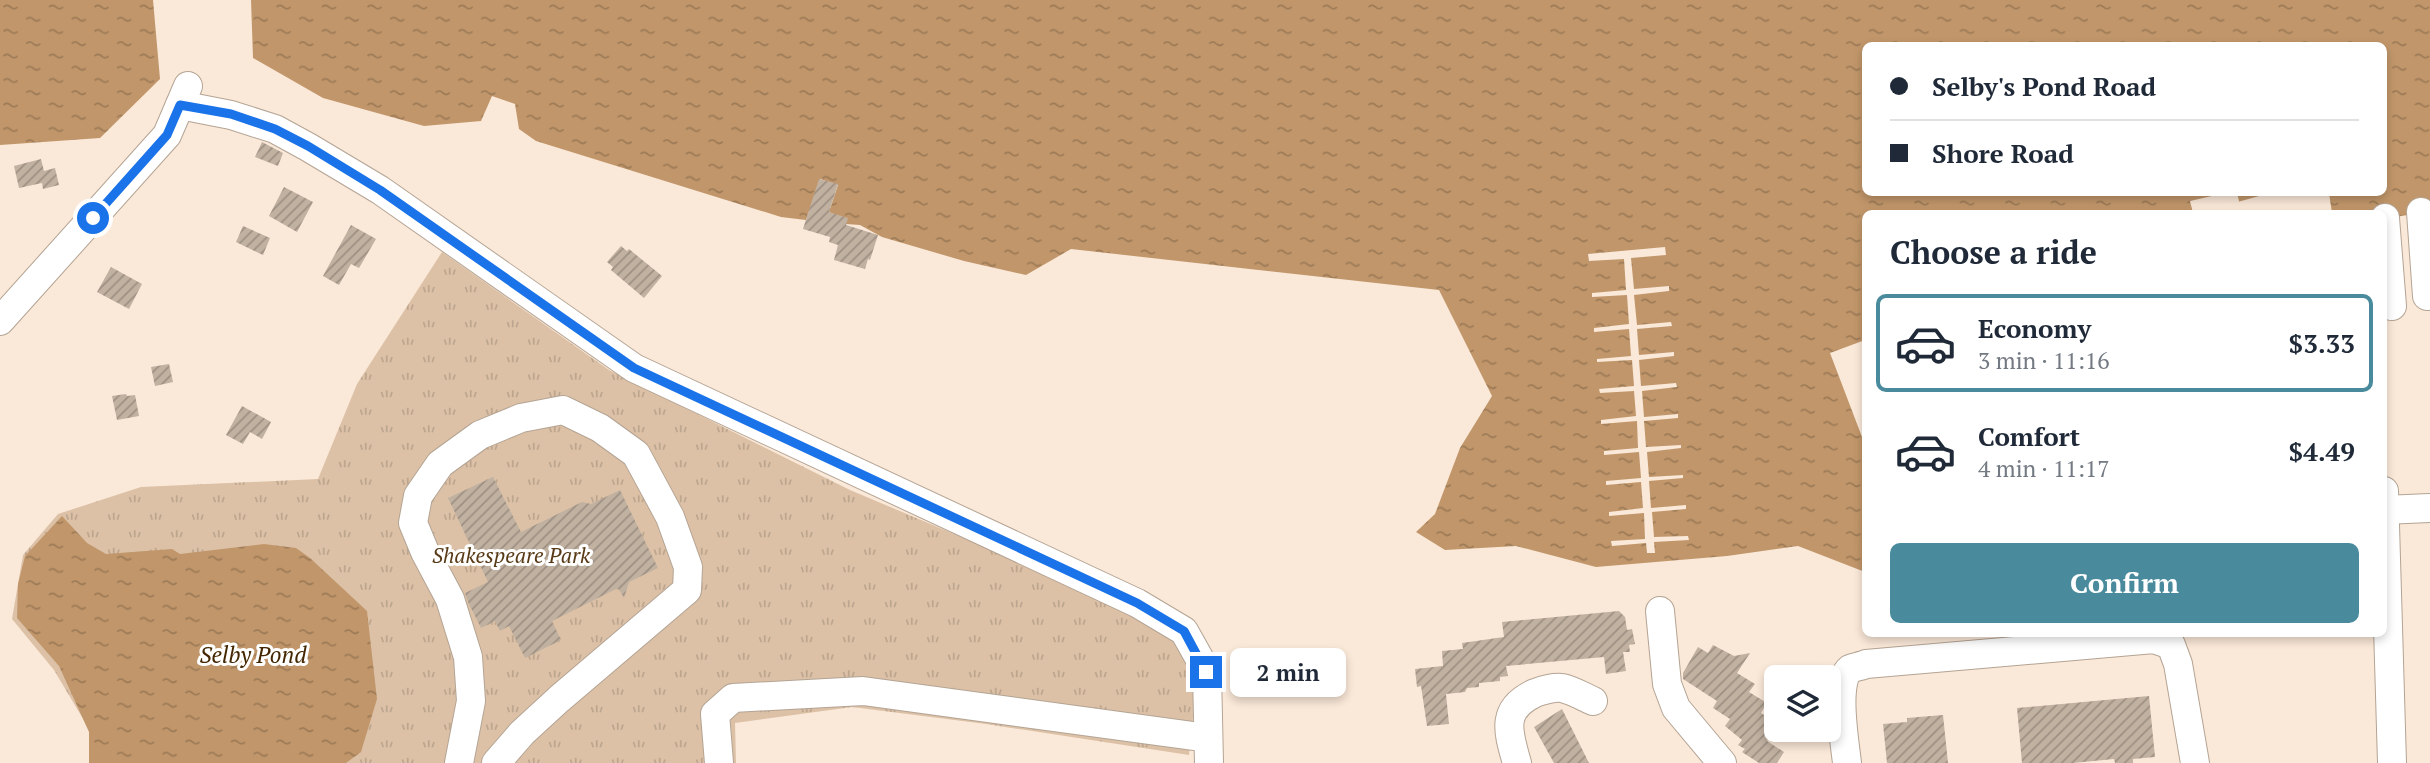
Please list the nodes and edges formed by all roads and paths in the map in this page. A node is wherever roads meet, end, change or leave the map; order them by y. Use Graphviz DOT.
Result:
graph roads {
  1 [pos="2421,212"];
  2 [pos="2387,277"];
  3 [pos="2429,296"];
  4 [pos="2388,307"];
  5 [pos="0,321"];
  6 [pos="2430,508"];
  7 [pos="2387,510"];
  8 [pos="2387,605"];
  9 [pos="1660,611"];
  10 [pos="1593,701"];
  11 [pos="1209,750"];
  12 [pos="459,763"];
  13 [pos="496,763"];
  14 [pos="719,763"];
  15 [pos="1517,763"];
  16 [pos="1722,763"];
  17 [pos="1847,763"];
  18 [pos="2195,763"];
  19 [pos="2392,763"];
  1 -- 3 [label="street"];
  2 -- 4 [label="street"];
  3 -- 4 [label="street"];
  5 -- 11 [label="street"];
  6 -- 7 [label="street"];
  8 -- 19 [label="street"];
  9 -- 16 [label="street"];
  10 -- 15 [label="street"];
  11 -- 14 [label="street"];
  12 -- 13 [label="street"];
  17 -- 18 [label="street"];
}
